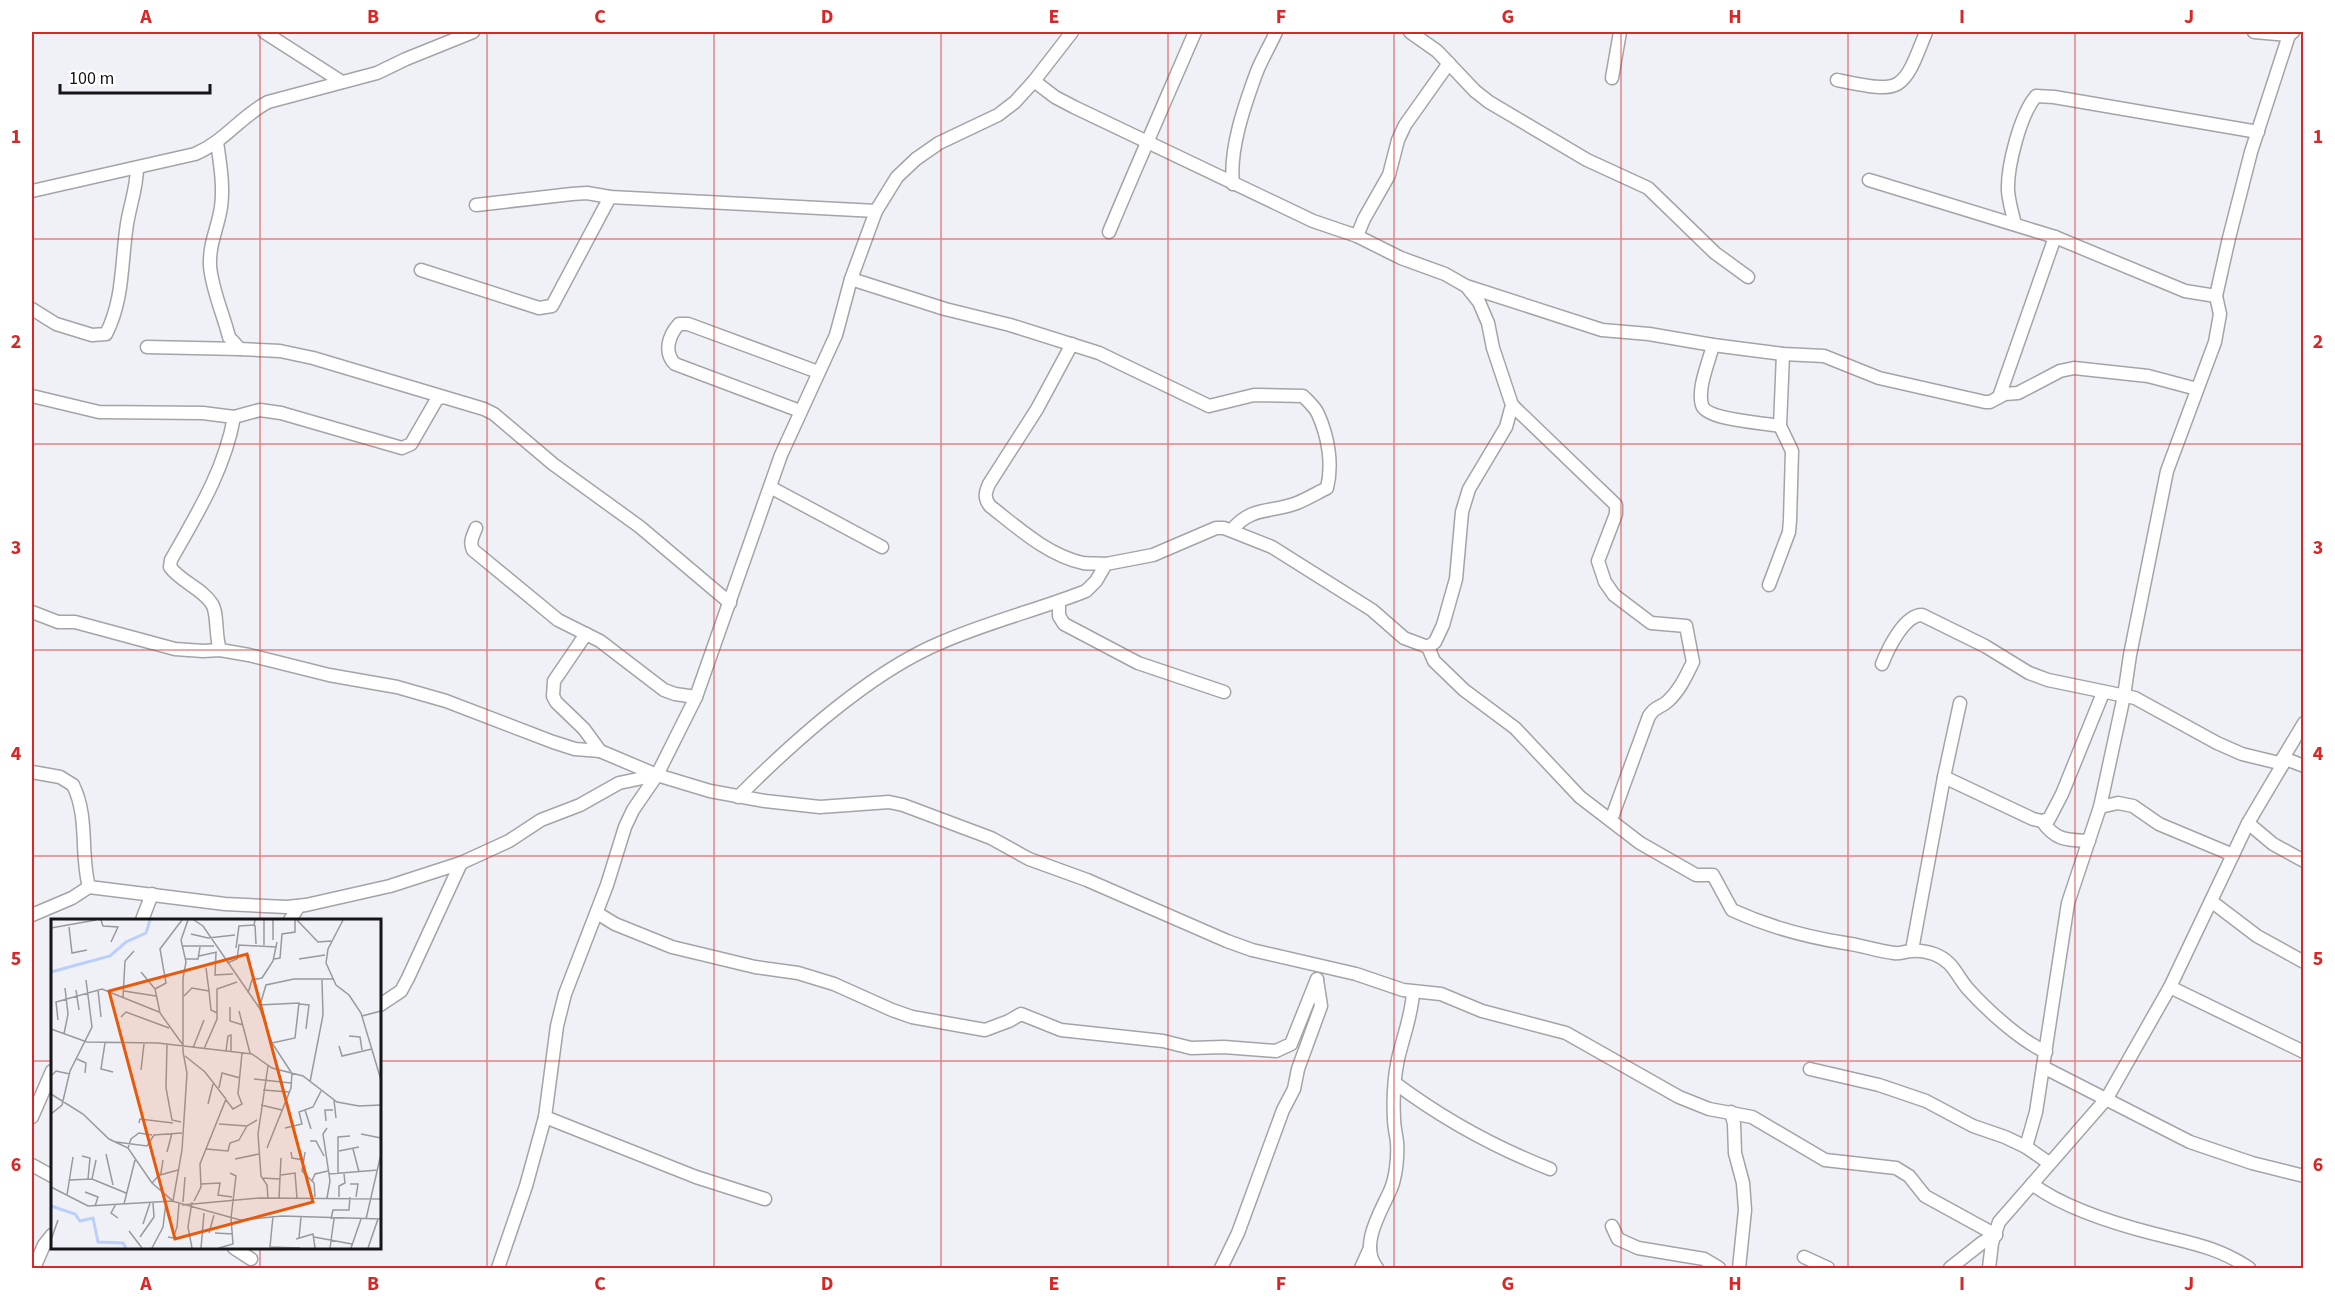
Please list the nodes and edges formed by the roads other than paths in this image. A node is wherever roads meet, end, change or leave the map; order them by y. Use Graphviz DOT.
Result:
graph roads {
  1 [pos="264,32"];
  2 [pos="473,32"];
  3 [pos="1072,32"];
  4 [pos="1194,32"];
  5 [pos="1276,32"];
  6 [pos="1410,32"];
  7 [pos="1620,32"];
  8 [pos="1926,32"];
  9 [pos="2254,32"];
  10 [pos="2291,33"];
  11 [pos="1449,63"];
  12 [pos="1612,78"];
  13 [pos="1838,80"];
  14 [pos="1034,81"];
  15 [pos="342,82"];
  16 [pos="2258,132"];
  17 [pos="1147,141"];
  18 [pos="217,142"];
  19 [pos="137,168"];
  20 [pos="1869,180"];
  21 [pos="1233,184"];
  22 [pos="32,191"];
  23 [pos="610,197"];
  24 [pos="476,205"];
  25 [pos="876,211"];
  26 [pos="2015,224"];
  27 [pos="1109,232"];
  28 [pos="1357,236"];
  29 [pos="2055,237"];
  30 [pos="421,270"];
  31 [pos="1748,277"];
  32 [pos="851,279"];
  33 [pos="1466,286"];
  34 [pos="2216,296"];
  35 [pos="32,309"];
  36 [pos="1072,344"];
  37 [pos="1713,345"];
  38 [pos="147,346"];
  39 [pos="240,349"];
  40 [pos="1783,354"];
  41 [pos="818,372"];
  42 [pos="2197,389"];
  43 [pos="32,396"];
  44 [pos="443,397"];
  45 [pos="1999,398"];
  46 [pos="1512,405"];
  47 [pos="800,411"];
  48 [pos="234,417"];
  49 [pos="1780,426"];
  50 [pos="770,487"];
  51 [pos="476,528"];
  52 [pos="1232,530"];
  53 [pos="882,547"];
  54 [pos="1106,564"];
  55 [pos="1769,585"];
  56 [pos="1059,602"];
  57 [pos="730,603"];
  58 [pos="32,612"];
  59 [pos="586,634"];
  60 [pos="1428,647"];
  61 [pos="220,650"];
  62 [pos="1882,664"];
  63 [pos="1224,692"];
  64 [pos="2103,693"];
  65 [pos="2124,696"];
  66 [pos="696,697"];
  67 [pos="1960,703"];
  68 [pos="2304,723"];
  69 [pos="600,751"];
  70 [pos="2283,761"];
  71 [pos="2304,766"];
  72 [pos="32,772"];
  73 [pos="657,775"];
  74 [pos="1944,777"];
  75 [pos="738,797"];
  76 [pos="2100,807"];
  77 [pos="1611,820"];
  78 [pos="2042,821"];
  79 [pos="2248,823"];
  80 [pos="2089,841"];
  81 [pos="2233,855"];
  82 [pos="2304,861"];
  83 [pos="461,863"];
  84 [pos="89,887"];
  85 [pos="152,894"];
  86 [pos="2211,901"];
  87 [pos="299,906"];
  88 [pos="597,913"];
  89 [pos="32,915"];
  90 [pos="143,919"];
  91 [pos="291,919"];
  92 [pos="1912,950"];
  93 [pos="2304,962"];
  94 [pos="1313,965"];
  95 [pos="1317,979"];
  96 [pos="2170,987"];
  97 [pos="1413,992"];
  98 [pos="381,1004"];
  99 [pos="2046,1052"];
  100 [pos="2304,1052"];
  101 [pos="2043,1067"];
  102 [pos="1810,1069"];
  103 [pos="51,1073"];
  104 [pos="1395,1083"];
  105 [pos="2107,1098"];
  106 [pos="1731,1112"];
  107 [pos="32,1117"];
  108 [pos="545,1117"];
  109 [pos="2026,1147"];
  110 [pos="2049,1163"];
  111 [pos="32,1166"];
  112 [pos="1550,1169"];
  113 [pos="51,1176"];
  114 [pos="2304,1176"];
  115 [pos="2031,1184"];
  116 [pos="765,1199"];
  117 [pos="1612,1226"];
  118 [pos="1996,1235"];
  119 [pos="51,1236"];
  120 [pos="1370,1248"];
  121 [pos="236,1249"];
  122 [pos="1804,1257"];
  123 [pos="251,1259"];
  124 [pos="34,1269"];
  125 [pos="498,1269"];
  126 [pos="1221,1269"];
  127 [pos="1361,1269"];
  128 [pos="1377,1269"];
  129 [pos="1719,1269"];
  130 [pos="1739,1269"];
  131 [pos="1828,1269"];
  132 [pos="1950,1269"];
  133 [pos="1989,1269"];
  134 [pos="2249,1269"];
  1 -- 15 [label="street"];
  2 -- 15 [label="street"];
  3 -- 14 [label="street"];
  4 -- 17 [label="street"];
  5 -- 21 [label="street"];
  6 -- 11 [label="street"];
  7 -- 12 [label="street"];
  8 -- 13 [label="street"];
  9 -- 10 [label="street"];
  10 -- 16 [label="street"];
  11 -- 28 [label="street"];
  11 -- 31 [label="street"];
  14 -- 17 [label="street"];
  14 -- 25 [label="street"];
  15 -- 18 [label="street"];
  16 -- 26 [label="street"];
  16 -- 34 [label="street"];
  17 -- 21 [label="street"];
  17 -- 27 [label="street"];
  18 -- 19 [label="street"];
  18 -- 39 [label="street"];
  19 -- 22 [label="street"];
  19 -- 35 [label="street"];
  20 -- 26 [label="street"];
  21 -- 28 [label="street"];
  23 -- 24 [label="street"];
  23 -- 25 [label="street"];
  23 -- 30 [label="street"];
  25 -- 32 [label="street"];
  26 -- 29 [label="street"];
  28 -- 33 [label="street"];
  29 -- 34 [label="street"];
  29 -- 45 [label="street"];
  32 -- 36 [label="street"];
  32 -- 41 [label="street"];
  33 -- 37 [label="street"];
  33 -- 46 [label="street"];
  34 -- 42 [label="street"];
  36 -- 52 [label="street"];
  36 -- 54 [label="street"];
  37 -- 40 [label="street"];
  37 -- 49 [label="street"];
  38 -- 39 [label="street"];
  39 -- 44 [label="street"];
  40 -- 45 [label="street"];
  40 -- 49 [label="street"];
  41 -- 47 [label="street"];
  41 -- 47 [label="street"];
  42 -- 45 [label="street"];
  42 -- 65 [label="street"];
  43 -- 48 [label="street"];
  44 -- 48 [label="street"];
  44 -- 57 [label="street"];
  46 -- 60 [label="street"];
  46 -- 77 [label="street"];
  47 -- 50 [label="street"];
  48 -- 61 [label="street"];
  49 -- 55 [label="street"];
  50 -- 53 [label="street"];
  50 -- 57 [label="street"];
  51 -- 59 [label="street"];
  52 -- 54 [label="street"];
  52 -- 60 [label="street"];
  54 -- 56 [label="street"];
  56 -- 63 [label="street"];
  56 -- 75 [label="street"];
  57 -- 66 [label="street"];
  58 -- 61 [label="street"];
  59 -- 66 [label="street"];
  59 -- 69 [label="street"];
  60 -- 77 [label="street"];
  61 -- 69 [label="street"];
  62 -- 64 [label="street"];
  64 -- 65 [label="street"];
  64 -- 78 [label="street"];
  65 -- 70 [label="street"];
  65 -- 76 [label="street"];
  66 -- 73 [label="street"];
  67 -- 74 [label="street"];
  68 -- 70 [label="street"];
  69 -- 73 [label="street"];
  70 -- 71 [label="street"];
  70 -- 79 [label="street"];
  72 -- 84 [label="street"];
  73 -- 75 [label="street"];
  73 -- 83 [label="street"];
  73 -- 88 [label="street"];
  74 -- 78 [label="street"];
  74 -- 92 [label="street"];
  75 -- 94 [label="street"];
  76 -- 80 [label="street"];
  76 -- 81 [label="street"];
  77 -- 92 [label="street"];
  78 -- 80 [label="street"];
  79 -- 81 [label="street"];
  79 -- 82 [label="street"];
  80 -- 99 [label="street"];
  81 -- 86 [label="street"];
  83 -- 87 [label="street"];
  83 -- 98 [label="street"];
  84 -- 85 [label="street"];
  84 -- 89 [label="street"];
  85 -- 87 [label="street"];
  85 -- 90 [label="street"];
  86 -- 93 [label="street"];
  86 -- 96 [label="street"];
  87 -- 91 [label="street"];
  88 -- 95 [label="street"];
  88 -- 108 [label="street"];
  92 -- 99 [label="street"];
  94 -- 95 [label="street"];
  94 -- 97 [label="street"];
  95 -- 126 [label="street"];
  96 -- 100 [label="street"];
  96 -- 105 [label="street"];
  97 -- 104 [label="street"];
  97 -- 106 [label="street"];
  99 -- 101 [label="street"];
  101 -- 105 [label="street"];
  101 -- 109 [label="street"];
  102 -- 109 [label="street"];
  103 -- 107 [label="street"];
  104 -- 112 [label="street"];
  104 -- 120 [label="street"];
  105 -- 110 [label="street"];
  105 -- 114 [label="street"];
  106 -- 118 [label="street"];
  106 -- 130 [label="street"];
  108 -- 116 [label="street"];
  108 -- 125 [label="street"];
  109 -- 110 [label="street"];
  110 -- 115 [label="street"];
  111 -- 113 [label="street"];
  115 -- 118 [label="street"];
  115 -- 134 [label="street"];
  117 -- 129 [label="street"];
  118 -- 132 [label="street"];
  118 -- 133 [label="street"];
  119 -- 124 [label="street"];
  120 -- 127 [label="street"];
  120 -- 128 [label="street"];
  121 -- 123 [label="street"];
  122 -- 131 [label="street"];
}
